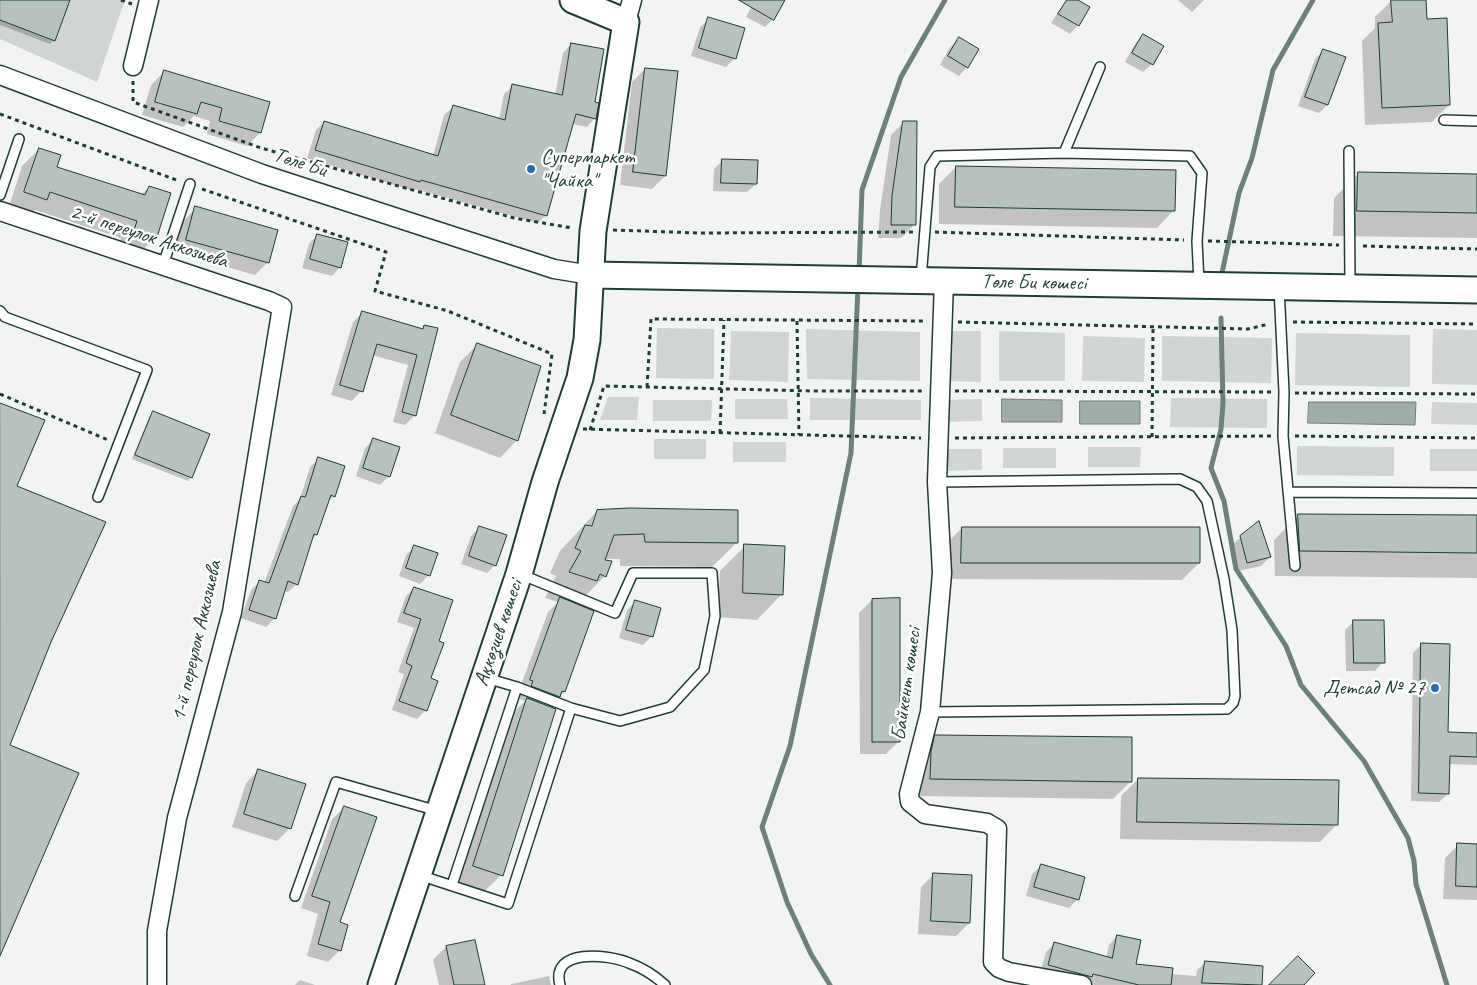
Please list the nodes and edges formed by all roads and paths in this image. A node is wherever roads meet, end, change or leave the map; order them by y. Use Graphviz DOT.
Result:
graph roads {
  1 [pos="149,0"];
  2 [pos="573,0"];
  3 [pos="629,11"];
  4 [pos="133,66"];
  5 [pos="1100,66"];
  6 [pos="0,75"];
  7 [pos="0,114"];
  8 [pos="1444,120"];
  9 [pos="1477,121"];
  10 [pos="19,139"];
  11 [pos="1349,151"];
  12 [pos="1064,153"];
  13 [pos="190,184"];
  14 [pos="0,195"];
  15 [pos="0,211"];
  16 [pos="593,231"];
  17 [pos="924,232"];
  18 [pos="1197,241"];
  19 [pos="1350,245"];
  20 [pos="1477,249"];
  21 [pos="163,265"];
  22 [pos="591,275"];
  23 [pos="932,281"];
  24 [pos="1199,286"];
  25 [pos="1279,287"];
  26 [pos="1350,288"];
  27 [pos="1477,290"];
  28 [pos="282,308"];
  29 [pos="0,311"];
  30 [pos="724,320"];
  31 [pos="797,321"];
  32 [pos="1280,321"];
  33 [pos="942,322"];
  34 [pos="1477,324"];
  35 [pos="1153,327"];
  36 [pos="647,387"];
  37 [pos="721,389"];
  38 [pos="796,390"];
  39 [pos="940,391"];
  40 [pos="1151,392"];
  41 [pos="1284,392"];
  42 [pos="0,394"];
  43 [pos="1477,394"];
  44 [pos="563,426"];
  45 [pos="590,430"];
  46 [pos="720,433"];
  47 [pos="799,435"];
  48 [pos="1283,436"];
  49 [pos="1152,437"];
  50 [pos="939,438"];
  51 [pos="1477,438"];
  52 [pos="119,445"];
  53 [pos="937,482"];
  54 [pos="1288,492"];
  55 [pos="1477,493"];
  56 [pos="98,497"];
  57 [pos="1295,566"];
  58 [pos="519,574"];
  59 [pos="483,678"];
  60 [pos="517,687"];
  61 [pos="572,708"];
  62 [pos="930,712"];
  63 [pos="438,811"];
  64 [pos="417,874"];
  65 [pos="452,885"];
  66 [pos="295,896"];
  67 [pos="157,985"];
  68 [pos="381,985"];
  69 [pos="560,985"];
  70 [pos="665,985"];
  71 [pos="1082,985"];
  1 -- 4 [label="street"];
  2 -- 3 [label="main road"];
  3 -- 16 [label="main road, Ақкөзиев көшесі"];
  4 -- 16 [label="path"];
  5 -- 12 [label="lane"];
  6 -- 22 [label="street, Төле Би"];
  7 -- 13 [label="path"];
  8 -- 9 [label="lane"];
  10 -- 14 [label="lane"];
  11 -- 19 [label="lane"];
  12 -- 17 [label="lane"];
  12 -- 18 [label="lane"];
  13 -- 21 [label="lane"];
  13 -- 44 [label="path"];
  15 -- 21 [label="street, 2-й переулок Аккозиева"];
  16 -- 17 [label="path"];
  16 -- 22 [label="main road, Ақкөзиев көшесі"];
  17 -- 18 [label="path"];
  17 -- 23 [label="lane"];
  18 -- 19 [label="path"];
  18 -- 24 [label="lane"];
  19 -- 20 [label="path"];
  19 -- 26 [label="lane"];
  21 -- 28 [label="street, 2-й переулок Аккозиева"];
  22 -- 23 [label="main road, Төле Би көшесі"];
  22 -- 44 [label="main road, Ақкөзиев көшесі"];
  23 -- 24 [label="main road, Төле Би көшесі"];
  23 -- 33 [label="street, Байкент көшесі"];
  24 -- 25 [label="main road, Төле Би көшесі"];
  25 -- 26 [label="main road, Төле Би көшесі"];
  25 -- 32 [label="lane"];
  26 -- 27 [label="main road, Төле Би көшесі"];
  28 -- 67 [label="street, 1-й переулок Аккозиева"];
  29 -- 52 [label="lane"];
  30 -- 31 [label="path"];
  30 -- 36 [label="path"];
  30 -- 37 [label="path"];
  31 -- 33 [label="path"];
  31 -- 38 [label="path"];
  32 -- 34 [label="path"];
  32 -- 35 [label="path"];
  32 -- 41 [label="lane"];
  33 -- 35 [label="path"];
  33 -- 39 [label="street, Байкент көшесі"];
  35 -- 40 [label="path"];
  36 -- 37 [label="path"];
  36 -- 45 [label="path"];
  37 -- 38 [label="path"];
  37 -- 46 [label="path"];
  38 -- 39 [label="path"];
  38 -- 47 [label="path"];
  39 -- 40 [label="path"];
  39 -- 50 [label="street, Байкент көшесі"];
  40 -- 41 [label="path"];
  40 -- 49 [label="path"];
  41 -- 43 [label="path"];
  41 -- 48 [label="lane"];
  42 -- 52 [label="path"];
  44 -- 45 [label="path"];
  44 -- 58 [label="main road, Ақкөзиев көшесі"];
  45 -- 46 [label="path"];
  46 -- 47 [label="path"];
  47 -- 50 [label="path"];
  48 -- 49 [label="path"];
  48 -- 51 [label="path"];
  48 -- 54 [label="lane"];
  49 -- 50 [label="path"];
  50 -- 53 [label="street, Байкент көшесі"];
  52 -- 56 [label="lane"];
  53 -- 62 [label="street, Байкент көшесі"];
  53 -- 62 [label="lane"];
  54 -- 55 [label="lane"];
  54 -- 57 [label="lane"];
  58 -- 59 [label="main road, Ақкөзиев көшесі"];
  58 -- 61 [label="lane"];
  59 -- 60 [label="lane"];
  59 -- 63 [label="main road, Ақкөзиев көшесі"];
  60 -- 61 [label="lane"];
  60 -- 65 [label="lane"];
  61 -- 65 [label="lane"];
  62 -- 71 [label="street, Байкент көшесі"];
  63 -- 64 [label="main road, Ақкөзиев көшесі"];
  63 -- 66 [label="lane"];
  64 -- 65 [label="lane"];
  64 -- 68 [label="main road, Ақкөзиев көшесі"];
  69 -- 70 [label="lane"];
}
